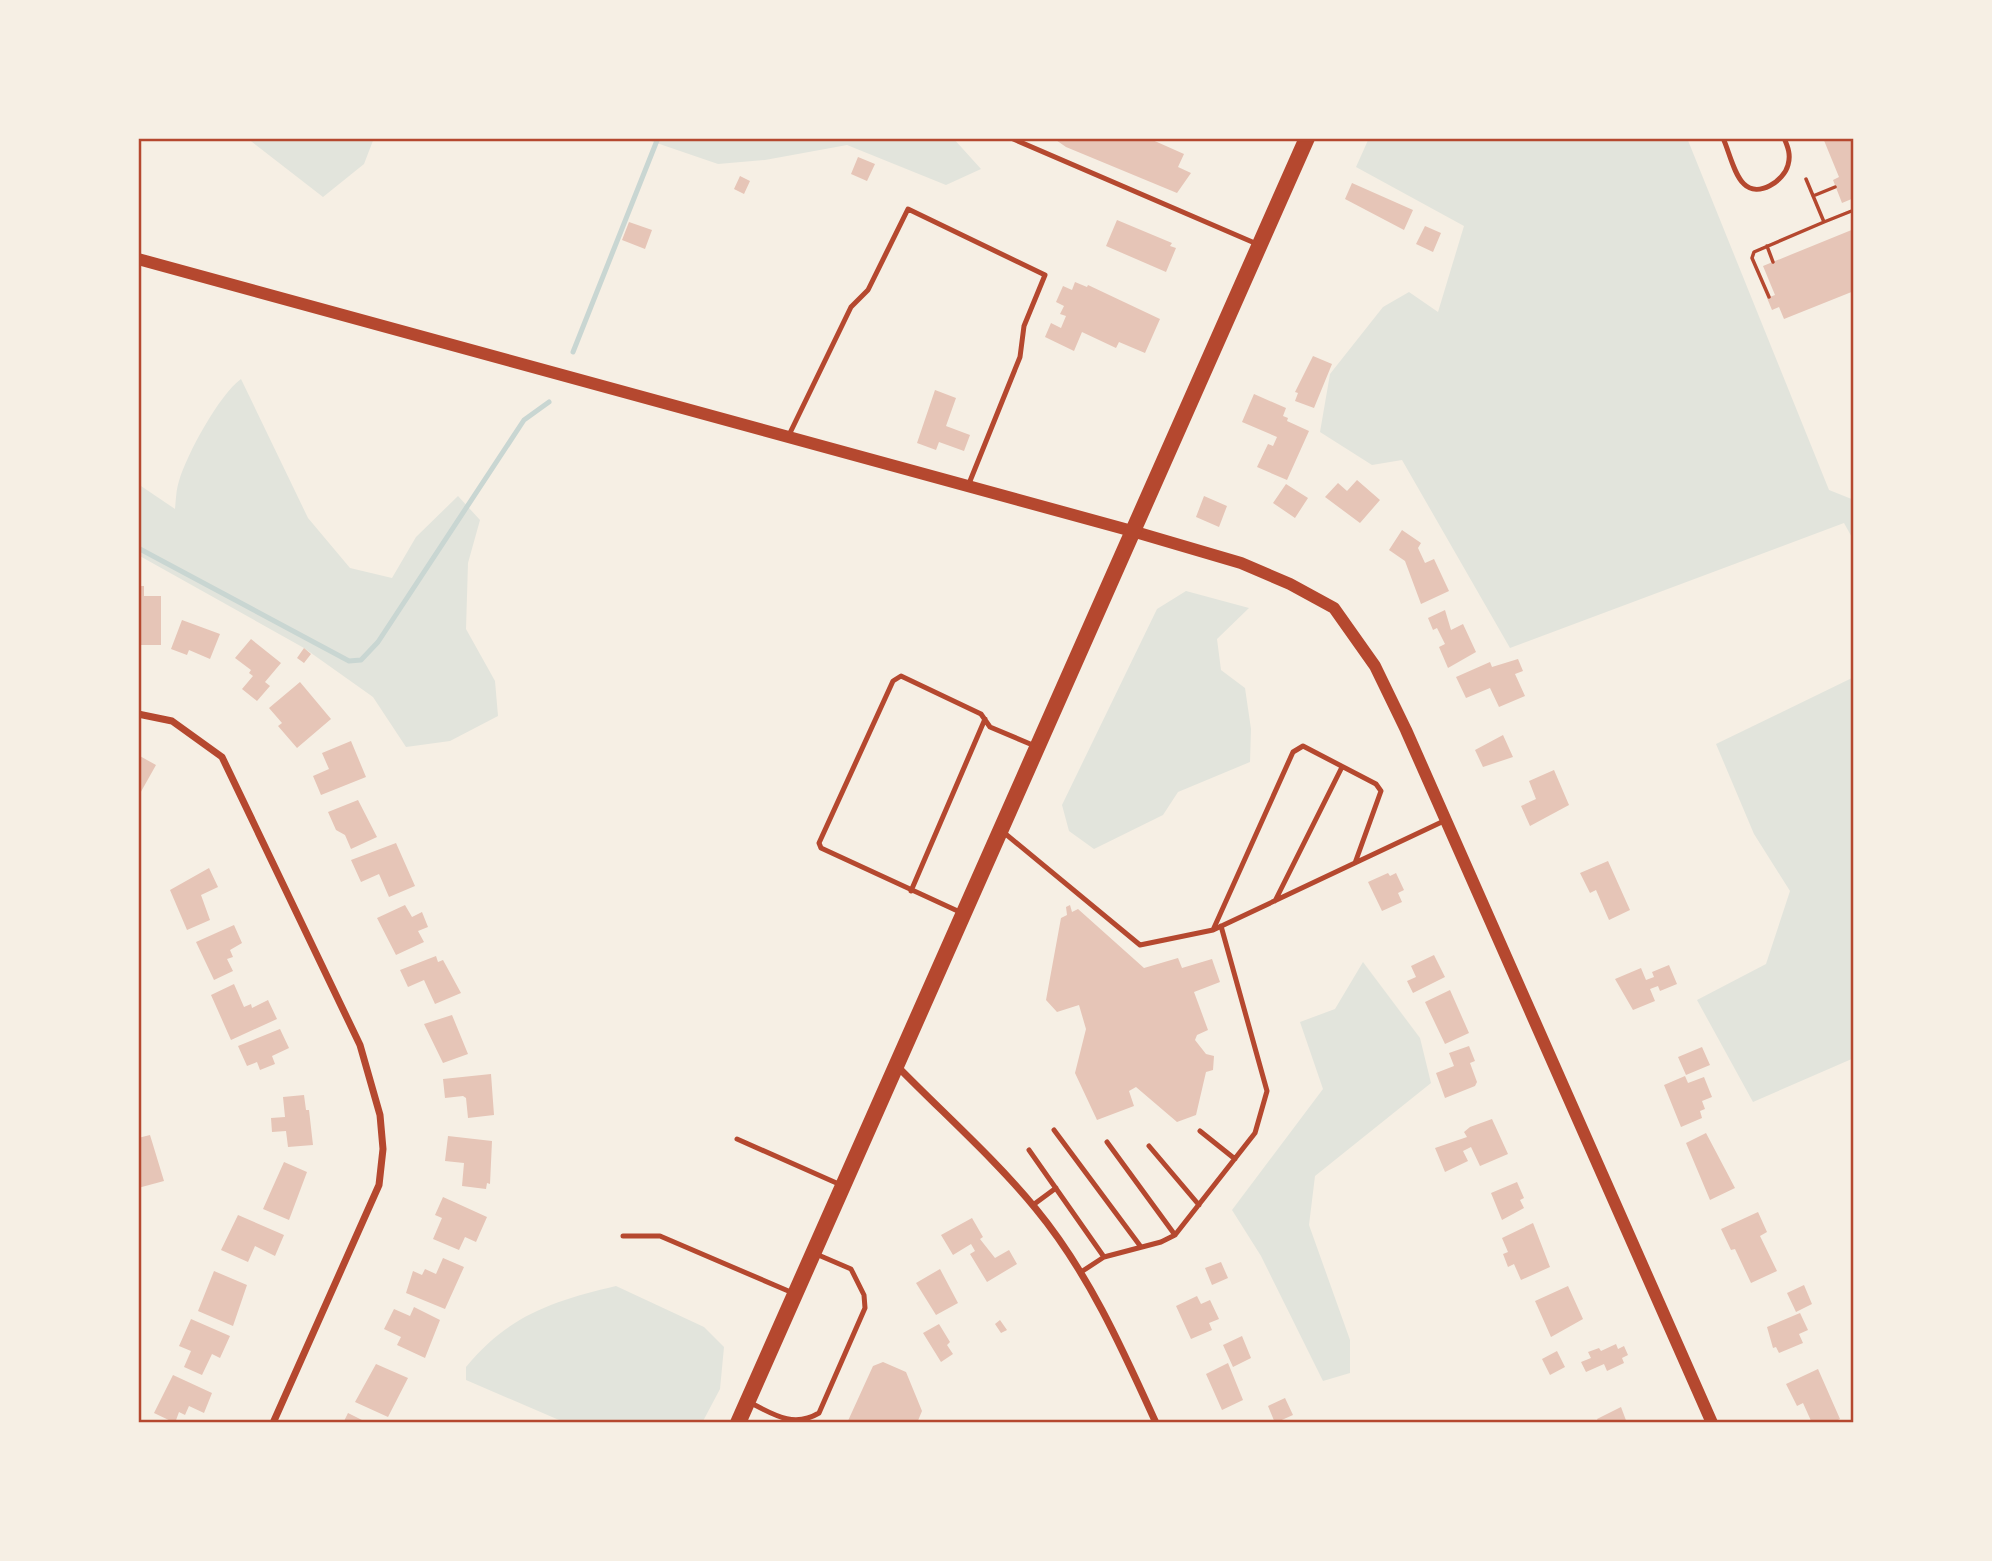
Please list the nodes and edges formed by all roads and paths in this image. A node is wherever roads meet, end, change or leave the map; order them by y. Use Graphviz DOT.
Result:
graph roads {
  1 [pos="1011,138"];
  2 [pos="1307,138"];
  3 [pos="1723,138"];
  4 [pos="1784,138"];
  5 [pos="1806,179"];
  6 [pos="1835,187"];
  7 [pos="1813,196"];
  8 [pos="1854,210"];
  9 [pos="1824,222"];
  10 [pos="1260,245"];
  11 [pos="1767,246"];
  12 [pos="138,259"];
  13 [pos="1773,262"];
  14 [pos="1769,297"];
  15 [pos="788,437"];
  16 [pos="968,486"];
  17 [pos="1132,531"];
  18 [pos="138,714"];
  19 [pos="985,719"];
  20 [pos="1038,747"];
  21 [pos="1342,766"];
  22 [pos="1446,820"];
  23 [pos="1002,831"];
  24 [pos="1355,863"];
  25 [pos="911,891"];
  26 [pos="1275,901"];
  27 [pos="965,914"];
  28 [pos="1222,926"];
  29 [pos="1213,930"];
  30 [pos="898,1068"];
  31 [pos="1054,1130"];
  32 [pos="1200,1131"];
  33 [pos="737,1139"];
  34 [pos="1107,1142"];
  35 [pos="1149,1146"];
  36 [pos="1030,1150"];
  37 [pos="1235,1159"];
  38 [pos="844,1187"];
  39 [pos="1056,1188"];
  40 [pos="1033,1205"];
  41 [pos="1199,1205"];
  42 [pos="1175,1235"];
  43 [pos="623,1236"];
  44 [pos="1141,1247"];
  45 [pos="814,1254"];
  46 [pos="1104,1256"];
  47 [pos="1081,1272"];
  48 [pos="796,1294"];
  49 [pos="748,1402"];
  50 [pos="273,1423"];
  51 [pos="738,1423"];
  52 [pos="1156,1423"];
  53 [pos="1712,1423"];
  1 -- 10 [label="lane"];
  2 -- 10 [label="main road"];
  3 -- 4 [label="lane"];
  5 -- 7 [label="path"];
  6 -- 7 [label="path"];
  7 -- 9 [label="path"];
  8 -- 9 [label="path"];
  9 -- 11 [label="path"];
  10 -- 17 [label="main road"];
  11 -- 13 [label="path"];
  11 -- 14 [label="path"];
  12 -- 15 [label="street"];
  15 -- 16 [label="street"];
  15 -- 16 [label="lane"];
  16 -- 17 [label="street"];
  17 -- 20 [label="main road"];
  17 -- 22 [label="street"];
  18 -- 50 [label="street"];
  19 -- 20 [label="lane"];
  19 -- 25 [label="lane"];
  19 -- 25 [label="lane"];
  20 -- 23 [label="main road"];
  21 -- 24 [label="lane"];
  21 -- 26 [label="lane"];
  21 -- 29 [label="lane"];
  22 -- 24 [label="lane"];
  22 -- 53 [label="street"];
  23 -- 27 [label="main road"];
  23 -- 29 [label="lane"];
  24 -- 26 [label="lane"];
  25 -- 27 [label="lane"];
  26 -- 28 [label="lane"];
  27 -- 30 [label="main road"];
  28 -- 29 [label="lane"];
  28 -- 37 [label="lane"];
  30 -- 38 [label="main road"];
  30 -- 40 [label="street"];
  31 -- 44 [label="lane"];
  32 -- 37 [label="lane"];
  33 -- 38 [label="lane"];
  34 -- 42 [label="lane"];
  35 -- 41 [label="lane"];
  36 -- 39 [label="lane"];
  37 -- 41 [label="lane"];
  38 -- 45 [label="main road"];
  39 -- 40 [label="lane"];
  39 -- 46 [label="lane"];
  40 -- 47 [label="street"];
  41 -- 42 [label="lane"];
  42 -- 44 [label="lane"];
  43 -- 48 [label="lane"];
  44 -- 46 [label="lane"];
  45 -- 48 [label="main road"];
  45 -- 49 [label="lane"];
  46 -- 47 [label="lane"];
  47 -- 52 [label="street"];
  48 -- 49 [label="main road"];
  49 -- 51 [label="main road"];
}
